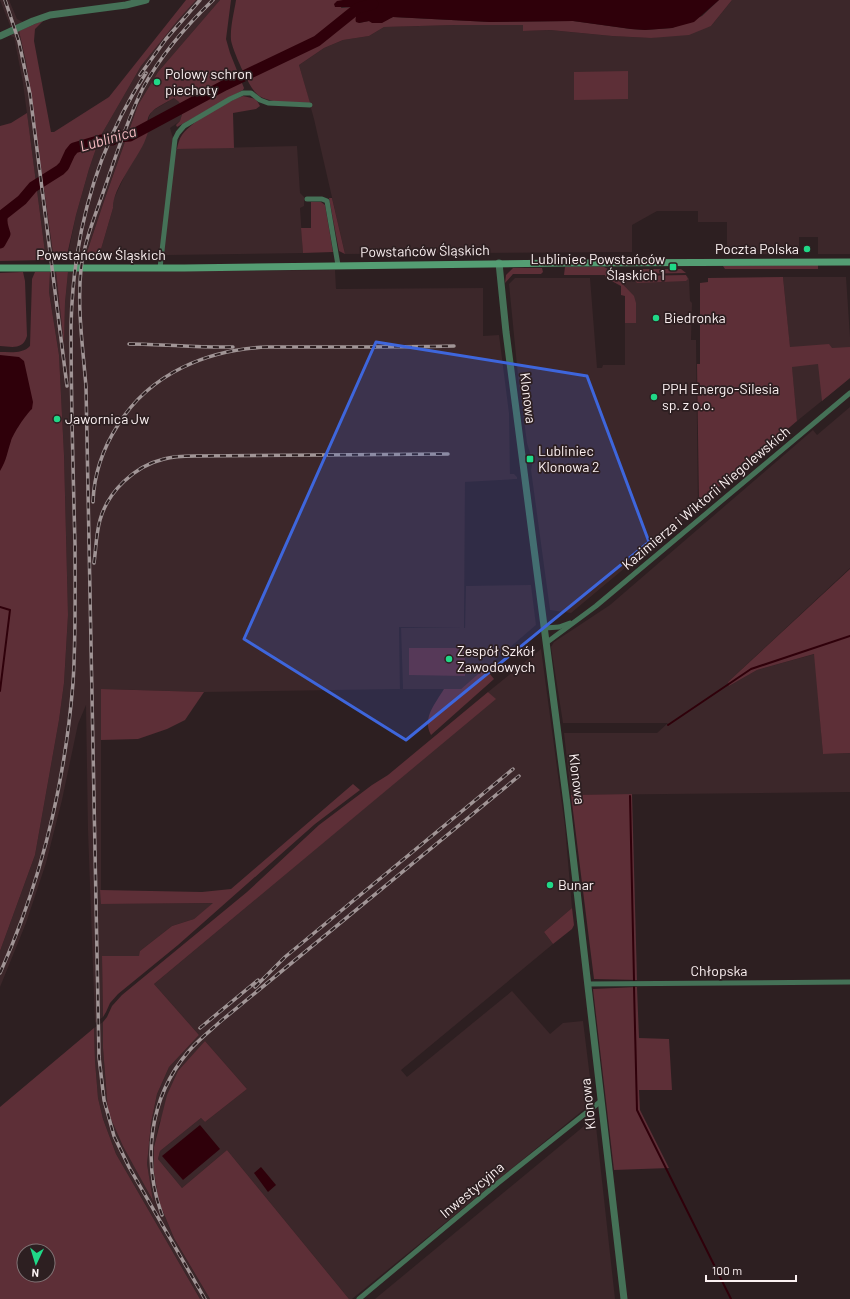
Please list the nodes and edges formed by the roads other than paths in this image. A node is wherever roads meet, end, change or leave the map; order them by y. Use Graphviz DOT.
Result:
graph roads {
  1 [pos="146,0"];
  2 [pos="0,36"];
  3 [pos="310,105"];
  4 [pos="307,199"];
  5 [pos="850,262"];
  6 [pos="499,263"];
  7 [pos="338,265"];
  8 [pos="1,268"];
  9 [pos="160,268"];
  10 [pos="850,393"];
  11 [pos="576,621"];
  12 [pos="544,628"];
  13 [pos="546,643"];
  14 [pos="850,982"];
  15 [pos="588,984"];
  16 [pos="601,1101"];
  17 [pos="358,1299"];
  18 [pos="624,1299"];
  1 -- 2 [label="street"];
  3 -- 9 [label="street"];
  4 -- 7 [label="street"];
  5 -- 6 [label="main road, Powstańców Śląskich"];
  6 -- 7 [label="main road, Powstańców Śląskich"];
  6 -- 12 [label="street, Klonowa"];
  7 -- 9 [label="main road, Powstańców Śląskich"];
  8 -- 9 [label="main road, Powstańców Śląskich"];
  10 -- 11 [label="street, Kazimierza i Wiktorii Niegolewskich"];
  11 -- 12 [label="street"];
  11 -- 13 [label="street, Kazimierza i Wiktorii Niegolewskich"];
  12 -- 13 [label="street, Klonowa"];
  13 -- 15 [label="street, Klonowa"];
  14 -- 15 [label="street, Chłopska"];
  15 -- 16 [label="street, Klonowa"];
  16 -- 17 [label="street, Inwestycyjna"];
  16 -- 18 [label="street, Klonowa"];
}
